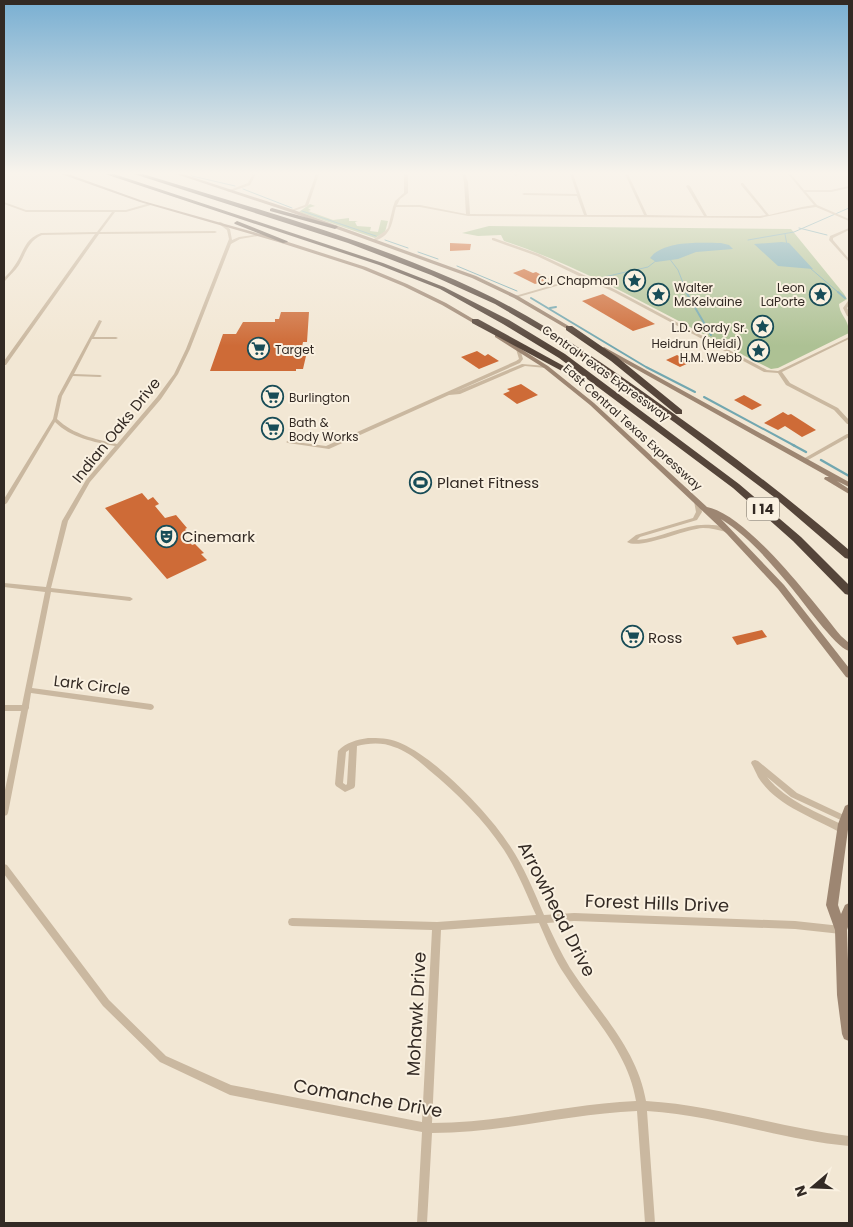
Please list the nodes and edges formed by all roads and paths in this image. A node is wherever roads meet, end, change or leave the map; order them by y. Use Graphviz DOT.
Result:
graph roads {
  1 [pos="98,231"];
  2 [pos="229,231"];
  3 [pos="248,231"];
  4 [pos="258,231"];
  5 [pos="282,231"];
  6 [pos="313,231"];
  7 [pos="350,231"];
  8 [pos="389,231"];
  9 [pos="844,231"];
  10 [pos="214,232"];
  11 [pos="96,234"];
  12 [pos="262,235"];
  13 [pos="493,239"];
  14 [pos="375,240"];
  15 [pos="286,242"];
  16 [pos="229,244"];
  17 [pos="849,259"];
  18 [pos="584,277"];
  19 [pos="4,280"];
  20 [pos="516,297"];
  21 [pos="849,302"];
  22 [pos="849,316"];
  23 [pos="100,321"];
  24 [pos="475,321"];
  25 [pos="569,328"];
  26 [pos="92,338"];
  27 [pos="116,338"];
  28 [pos="849,338"];
  29 [pos="518,349"];
  30 [pos="4,364"];
  31 [pos="546,367"];
  32 [pos="779,372"];
  33 [pos="71,375"];
  34 [pos="100,376"];
  35 [pos="448,394"];
  36 [pos="54,420"];
  37 [pos="732,420"];
  38 [pos="849,424"];
  39 [pos="849,435"];
  40 [pos="288,442"];
  41 [pos="676,442"];
  42 [pos="117,445"];
  43 [pos="806,459"];
  44 [pos="749,471"];
  45 [pos="849,484"];
  46 [pos="849,492"];
  47 [pos="4,503"];
  48 [pos="700,504"];
  49 [pos="730,532"];
  50 [pos="849,556"];
  51 [pos="4,585"];
  52 [pos="48,590"];
  53 [pos="849,591"];
  54 [pos="130,598"];
  55 [pos="849,648"];
  56 [pos="849,674"];
  57 [pos="28,690"];
  58 [pos="151,706"];
  59 [pos="4,708"];
  60 [pos="26,708"];
  61 [pos="354,744"];
  62 [pos="4,813"];
  63 [pos="846,820"];
  64 [pos="4,868"];
  65 [pos="849,909"];
  66 [pos="542,919"];
  67 [pos="292,922"];
  68 [pos="437,926"];
  69 [pos="841,930"];
  70 [pos="849,1034"];
  71 [pos="641,1106"];
  72 [pos="426,1128"];
  73 [pos="849,1141"];
  74 [pos="422,1223"];
  75 [pos="650,1223"];
  1 -- 11 [label="street"];
  2 -- 16 [label="street"];
  3 -- 12 [label="main road, East Central Texas Expressway"];
  4 -- 15 [label="highway"];
  5 -- 41 [label="highway, Central Texas Expressway / I 14"];
  6 -- 44 [label="highway, Central Texas Expressway / I 14"];
  7 -- 14 [label="main road"];
  8 -- 14 [label="street"];
  9 -- 17 [label="street"];
  10 -- 11 [label="street"];
  11 -- 19 [label="street"];
  11 -- 30 [label="street"];
  12 -- 15 [label="main road, East Central Texas Expressway"];
  12 -- 16 [label="street"];
  13 -- 18 [label="street"];
  14 -- 20 [label="main road"];
  15 -- 24 [label="main road, East Central Texas Expressway"];
  16 -- 42 [label="street, Indian Oaks Drive"];
  18 -- 20 [label="street"];
  18 -- 32 [label="street"];
  20 -- 25 [label="main road"];
  21 -- 22 [label="street"];
  23 -- 26 [label="street"];
  24 -- 29 [label="main road, East Central Texas Expressway"];
  24 -- 41 [label="highway"];
  25 -- 37 [label="main road"];
  25 -- 44 [label="highway"];
  26 -- 27 [label="street"];
  26 -- 33 [label="street"];
  28 -- 32 [label="street"];
  29 -- 31 [label="main road, East Central Texas Expressway"];
  29 -- 35 [label="street"];
  31 -- 35 [label="street"];
  31 -- 48 [label="main road, East Central Texas Expressway"];
  32 -- 38 [label="street"];
  33 -- 34 [label="street"];
  33 -- 36 [label="street"];
  35 -- 40 [label="street"];
  36 -- 42 [label="street"];
  36 -- 47 [label="street"];
  37 -- 43 [label="main road"];
  37 -- 46 [label="main road"];
  39 -- 43 [label="street"];
  41 -- 53 [label="highway, Central Texas Expressway / I 14"];
  42 -- 52 [label="street, Indian Oaks Drive"];
  43 -- 45 [label="main road"];
  44 -- 50 [label="highway, Central Texas Expressway / I 14"];
  48 -- 49 [label="main road, East Central Texas Expressway"];
  48 -- 49 [label="street"];
  48 -- 55 [label="main road"];
  49 -- 56 [label="main road, East Central Texas Expressway"];
  51 -- 52 [label="street"];
  52 -- 54 [label="street"];
  52 -- 57 [label="street, Indian Oaks Drive"];
  57 -- 58 [label="street, Lark Circle"];
  57 -- 60 [label="street, Indian Oaks Drive"];
  59 -- 60 [label="street"];
  60 -- 62 [label="street, Indian Oaks Drive"];
  61 -- 61 [label="street"];
  61 -- 66 [label="street, Arrowhead Drive"];
  63 -- 63 [label="street"];
  63 -- 69 [label="main road"];
  64 -- 72 [label="street, Comanche Drive"];
  65 -- 69 [label="main road"];
  66 -- 68 [label="street, Forest Hills Drive"];
  66 -- 69 [label="street, Forest Hills Drive"];
  66 -- 71 [label="street, Arrowhead Drive"];
  67 -- 68 [label="street, Forest Hills Drive"];
  68 -- 72 [label="street, Mohawk Drive"];
  69 -- 70 [label="main road"];
  71 -- 72 [label="street, Comanche Drive"];
  71 -- 73 [label="street, Comanche Drive"];
  71 -- 75 [label="street, Arrowhead Drive"];
  72 -- 74 [label="street, Mohawk Drive"];
}
